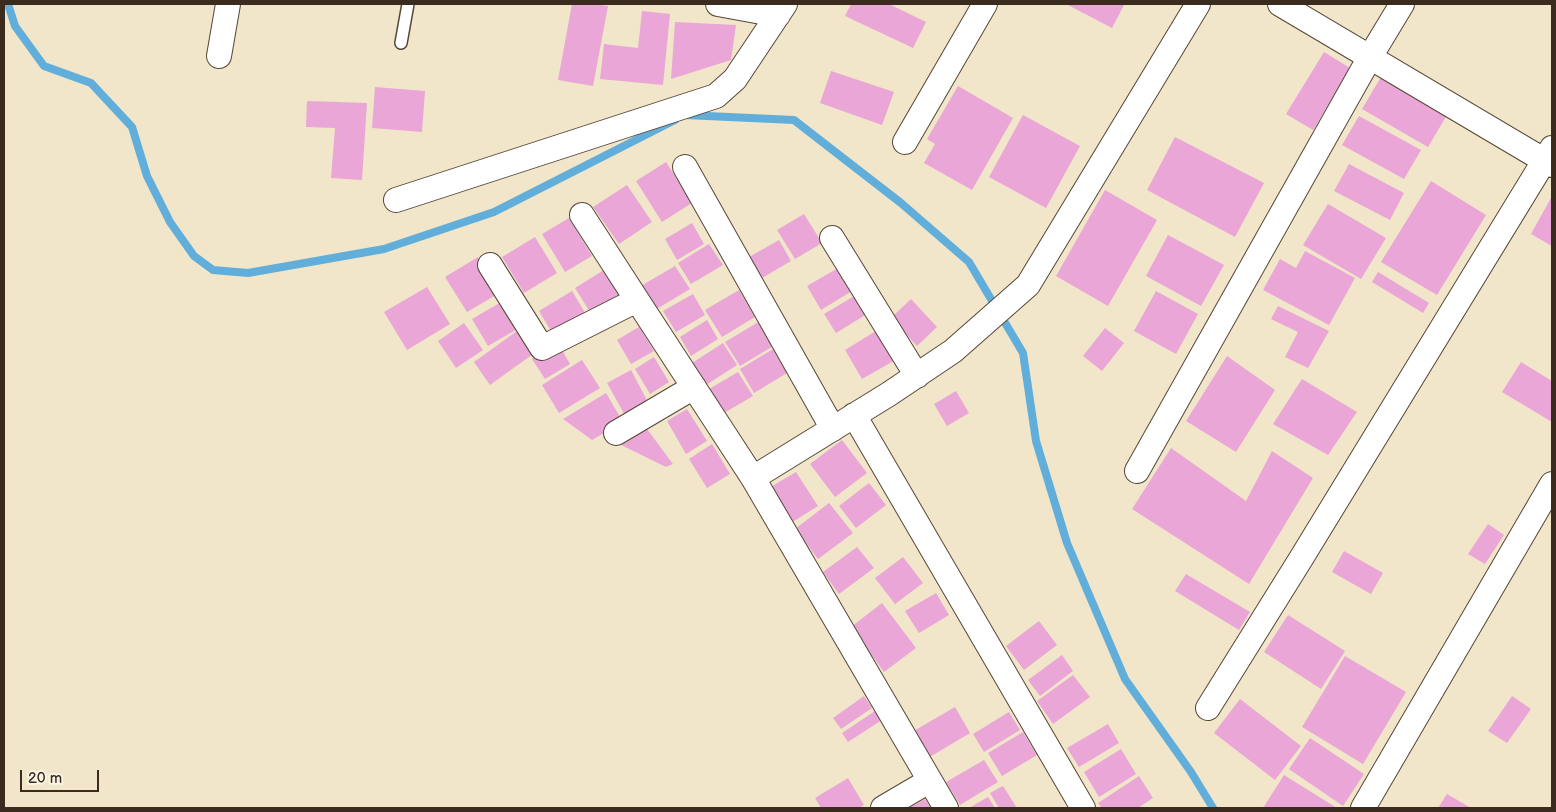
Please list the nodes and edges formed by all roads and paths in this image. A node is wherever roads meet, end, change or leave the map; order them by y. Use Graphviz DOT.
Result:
graph roads {
  1 [pos="228,4"];
  2 [pos="408,4"];
  3 [pos="718,4"];
  4 [pos="985,4"];
  5 [pos="1198,4"];
  6 [pos="1280,4"];
  7 [pos="1402,4"];
  8 [pos="781,9"];
  9 [pos="401,43"];
  10 [pos="219,56"];
  11 [pos="1370,57"];
  12 [pos="904,142"];
  13 [pos="1550,158"];
  14 [pos="686,167"];
  15 [pos="396,200"];
  16 [pos="582,215"];
  17 [pos="832,238"];
  18 [pos="490,265"];
  19 [pos="637,300"];
  20 [pos="917,376"];
  21 [pos="694,388"];
  22 [pos="854,415"];
  23 [pos="833,429"];
  24 [pos="616,433"];
  25 [pos="1137,471"];
  26 [pos="753,478"];
  27 [pos="1552,484"];
  28 [pos="1208,708"];
  29 [pos="929,781"];
  30 [pos="883,808"];
  31 [pos="946,808"];
  32 [pos="1083,808"];
  33 [pos="1364,808"];
  1 -- 10 [label="street"];
  2 -- 9 [label="lane"];
  3 -- 8 [label="street"];
  4 -- 12 [label="street"];
  5 -- 20 [label="street"];
  6 -- 11 [label="street"];
  7 -- 11 [label="street"];
  8 -- 15 [label="street"];
  11 -- 13 [label="street"];
  11 -- 25 [label="street"];
  13 -- 28 [label="street"];
  14 -- 23 [label="street"];
  16 -- 19 [label="street"];
  17 -- 20 [label="street"];
  18 -- 19 [label="street"];
  19 -- 21 [label="street"];
  20 -- 22 [label="street"];
  21 -- 24 [label="street"];
  21 -- 26 [label="street"];
  22 -- 23 [label="street"];
  22 -- 32 [label="street"];
  23 -- 26 [label="street"];
  26 -- 29 [label="street"];
  27 -- 33 [label="street"];
  29 -- 30 [label="street"];
  29 -- 31 [label="street"];
}
